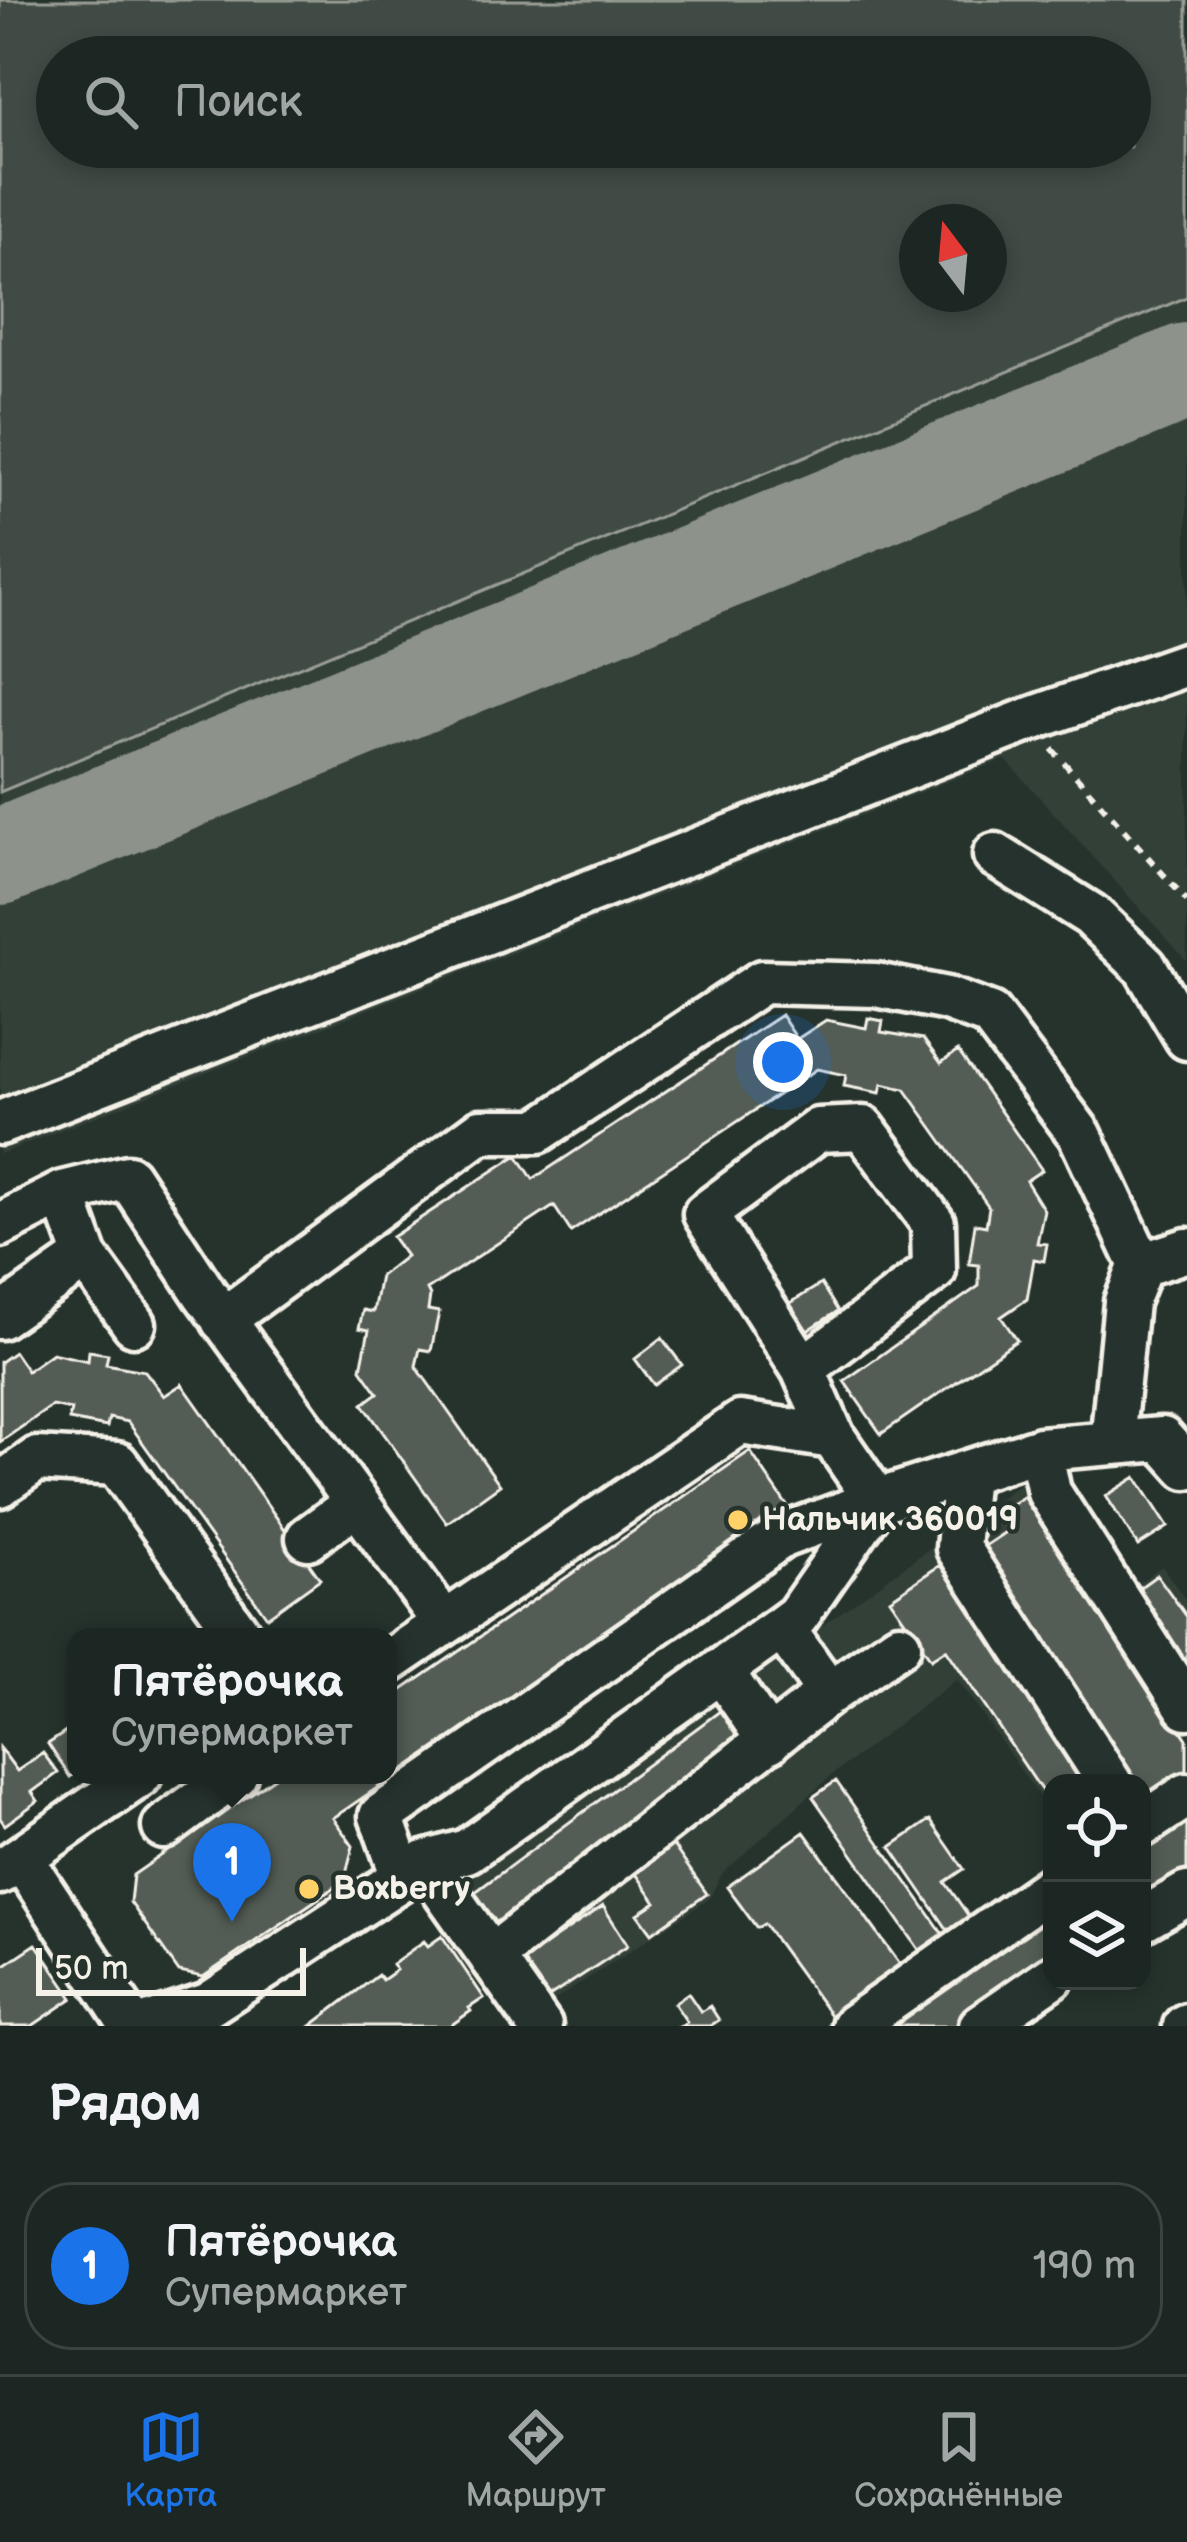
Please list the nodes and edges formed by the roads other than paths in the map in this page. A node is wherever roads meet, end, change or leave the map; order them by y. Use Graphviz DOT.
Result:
graph roads {
  1 [pos="1187,664"];
  2 [pos="994,855"];
  3 [pos="1187,1038"];
  4 [pos="0,1124"];
  5 [pos="63,1193"];
  6 [pos="0,1225"];
  7 [pos="1187,1250"];
  8 [pos="86,1258"];
  9 [pos="1141,1265"];
  10 [pos="0,1317"];
  11 [pos="223,1319"];
  12 [pos="134,1324"];
  13 [pos="803,1369"];
  14 [pos="833,1437"];
  15 [pos="1112,1443"];
  16 [pos="1040,1449"];
  17 [pos="1187,1468"];
  18 [pos="965,1473"];
  19 [pos="0,1485"];
  20 [pos="877,1501"];
  21 [pos="355,1504"];
  22 [pos="308,1538"];
  23 [pos="442,1621"];
  24 [pos="782,1627"];
  25 [pos="234,1628"];
  26 [pos="397,1637"];
  27 [pos="899,1645"];
  28 [pos="397,1655"];
  29 [pos="721,1670"];
  30 [pos="830,1693"];
  31 [pos="1187,1707"];
  32 [pos="769,1741"];
  33 [pos="1104,1774"];
  34 [pos="127,1784"];
  35 [pos="223,1784"];
  36 [pos="1187,1795"];
  37 [pos="1151,1819"];
  38 [pos="164,1827"];
  39 [pos="11,1865"];
  40 [pos="414,1870"];
  41 [pos="1043,1893"];
  42 [pos="1187,1894"];
  43 [pos="1151,1915"];
  44 [pos="491,1957"];
  45 [pos="1043,1983"];
  46 [pos="132,2026"];
  47 [pos="145,2026"];
  48 [pos="540,2026"];
  49 [pos="853,2026"];
  50 [pos="981,2026"];
  1 -- 4 [label="lane"];
  2 -- 3 [label="lane"];
  5 -- 6 [label="lane"];
  5 -- 8 [label="lane"];
  5 -- 11 [label="lane"];
  7 -- 9 [label="lane"];
  8 -- 10 [label="lane"];
  8 -- 12 [label="lane"];
  9 -- 11 [label="lane"];
  9 -- 15 [label="lane"];
  11 -- 21 [label="lane"];
  13 -- 13 [label="lane"];
  13 -- 14 [label="lane"];
  14 -- 20 [label="lane"];
  14 -- 23 [label="lane"];
  15 -- 16 [label="lane"];
  15 -- 17 [label="lane"];
  16 -- 18 [label="lane"];
  16 -- 31 [label="lane"];
  18 -- 20 [label="lane"];
  18 -- 33 [label="lane"];
  19 -- 25 [label="lane"];
  20 -- 24 [label="lane"];
  20 -- 40 [label="lane"];
  21 -- 22 [label="lane"];
  21 -- 23 [label="lane"];
  23 -- 26 [label="lane"];
  23 -- 28 [label="lane"];
  24 -- 29 [label="lane"];
  24 -- 30 [label="lane"];
  27 -- 30 [label="lane"];
  29 -- 32 [label="lane"];
  29 -- 40 [label="lane"];
  30 -- 32 [label="lane"];
  32 -- 44 [label="lane"];
  34 -- 39 [label="lane"];
  35 -- 38 [label="lane"];
  36 -- 37 [label="lane"];
  39 -- 46 [label="lane"];
  40 -- 44 [label="lane"];
  40 -- 47 [label="lane"];
  41 -- 49 [label="lane"];
  42 -- 43 [label="lane"];
  44 -- 48 [label="lane"];
  45 -- 50 [label="lane"];
}
